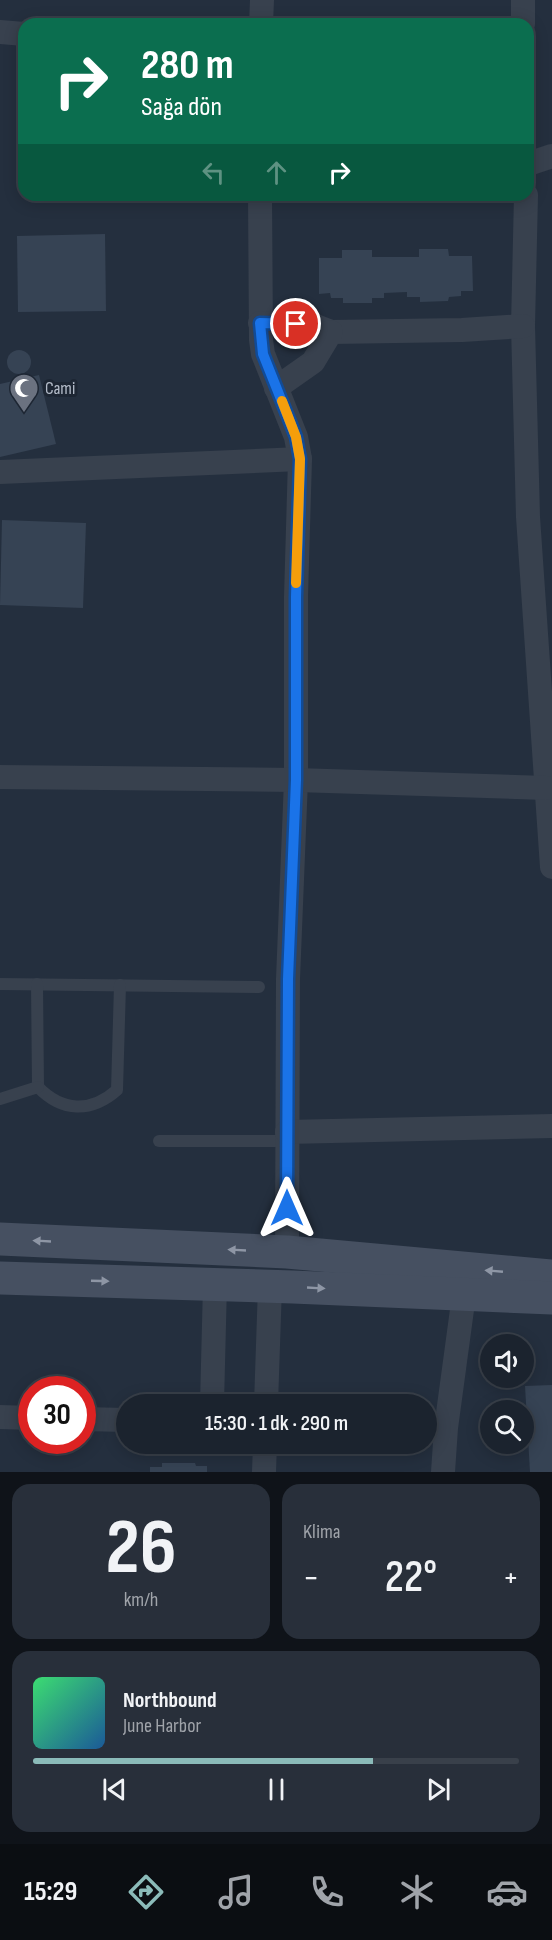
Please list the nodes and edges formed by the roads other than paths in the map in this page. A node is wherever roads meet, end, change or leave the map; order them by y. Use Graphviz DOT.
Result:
graph roads {
  1 [pos="262,0"];
  2 [pos="523,0"];
  3 [pos="261,18"];
  4 [pos="523,18"];
  5 [pos="0,32"];
  6 [pos="18,34"];
  7 [pos="552,156"];
  8 [pos="534,162"];
  9 [pos="260,201"];
  10 [pos="526,201"];
  11 [pos="260,323"];
  12 [pos="523,326"];
  13 [pos="332,332"];
  14 [pos="276,388"];
  15 [pos="300,459"];
  16 [pos="0,472"];
  17 [pos="545,650"];
  18 [pos="0,777"];
  19 [pos="296,780"];
  20 [pos="546,788"];
  21 [pos="552,867"];
  22 [pos="0,984"];
  23 [pos="38,984"];
  24 [pos="120,986"];
  25 [pos="259,987"];
  26 [pos="38,1087"];
  27 [pos="0,1099"];
  28 [pos="552,1126"];
  29 [pos="287,1137"];
  30 [pos="159,1141"];
  31 [pos="0,1239"];
  32 [pos="287,1252"];
  33 [pos="552,1276"];
  34 [pos="0,1278"];
  35 [pos="215,1284"];
  36 [pos="270,1286"];
  37 [pos="464,1295"];
  38 [pos="552,1298"];
  39 [pos="212,1394"];
  40 [pos="266,1394"];
  41 [pos="0,1417"];
  42 [pos="18,1418"];
  43 [pos="96,1419"];
  44 [pos="116,1420"];
  45 [pos="437,1423"];
  46 [pos="437,1434"];
  47 [pos="265,1454"];
  48 [pos="264,1472"];
  49 [pos="443,1472"];
  1 -- 3 [label="street"];
  2 -- 4 [label="street"];
  5 -- 6 [label="street"];
  7 -- 8 [label="street"];
  9 -- 11 [label="street"];
  10 -- 12 [label="street"];
  11 -- 13 [label="street"];
  11 -- 14 [label="street"];
  12 -- 13 [label="street"];
  12 -- 17 [label="street"];
  13 -- 14 [label="street"];
  14 -- 15 [label="street"];
  15 -- 16 [label="street"];
  15 -- 19 [label="street"];
  17 -- 20 [label="street"];
  18 -- 19 [label="street"];
  19 -- 20 [label="street"];
  19 -- 29 [label="street"];
  20 -- 21 [label="street"];
  22 -- 23 [label="lane"];
  23 -- 24 [label="lane"];
  23 -- 26 [label="lane"];
  24 -- 25 [label="lane"];
  24 -- 26 [label="lane"];
  26 -- 27 [label="lane"];
  28 -- 29 [label="street"];
  29 -- 30 [label="lane"];
  29 -- 32 [label="street"];
  32 -- 31 [label="street, one-way"];
  33 -- 32 [label="street, one-way"];
  34 -- 35 [label="street, one-way"];
  35 -- 36 [label="street"];
  35 -- 39 [label="street"];
  36 -- 37 [label="street, one-way"];
  36 -- 40 [label="street"];
  37 -- 38 [label="street"];
  37 -- 45 [label="street"];
  41 -- 42 [label="street"];
  43 -- 44 [label="street"];
  46 -- 49 [label="street"];
  47 -- 48 [label="street"];
}
